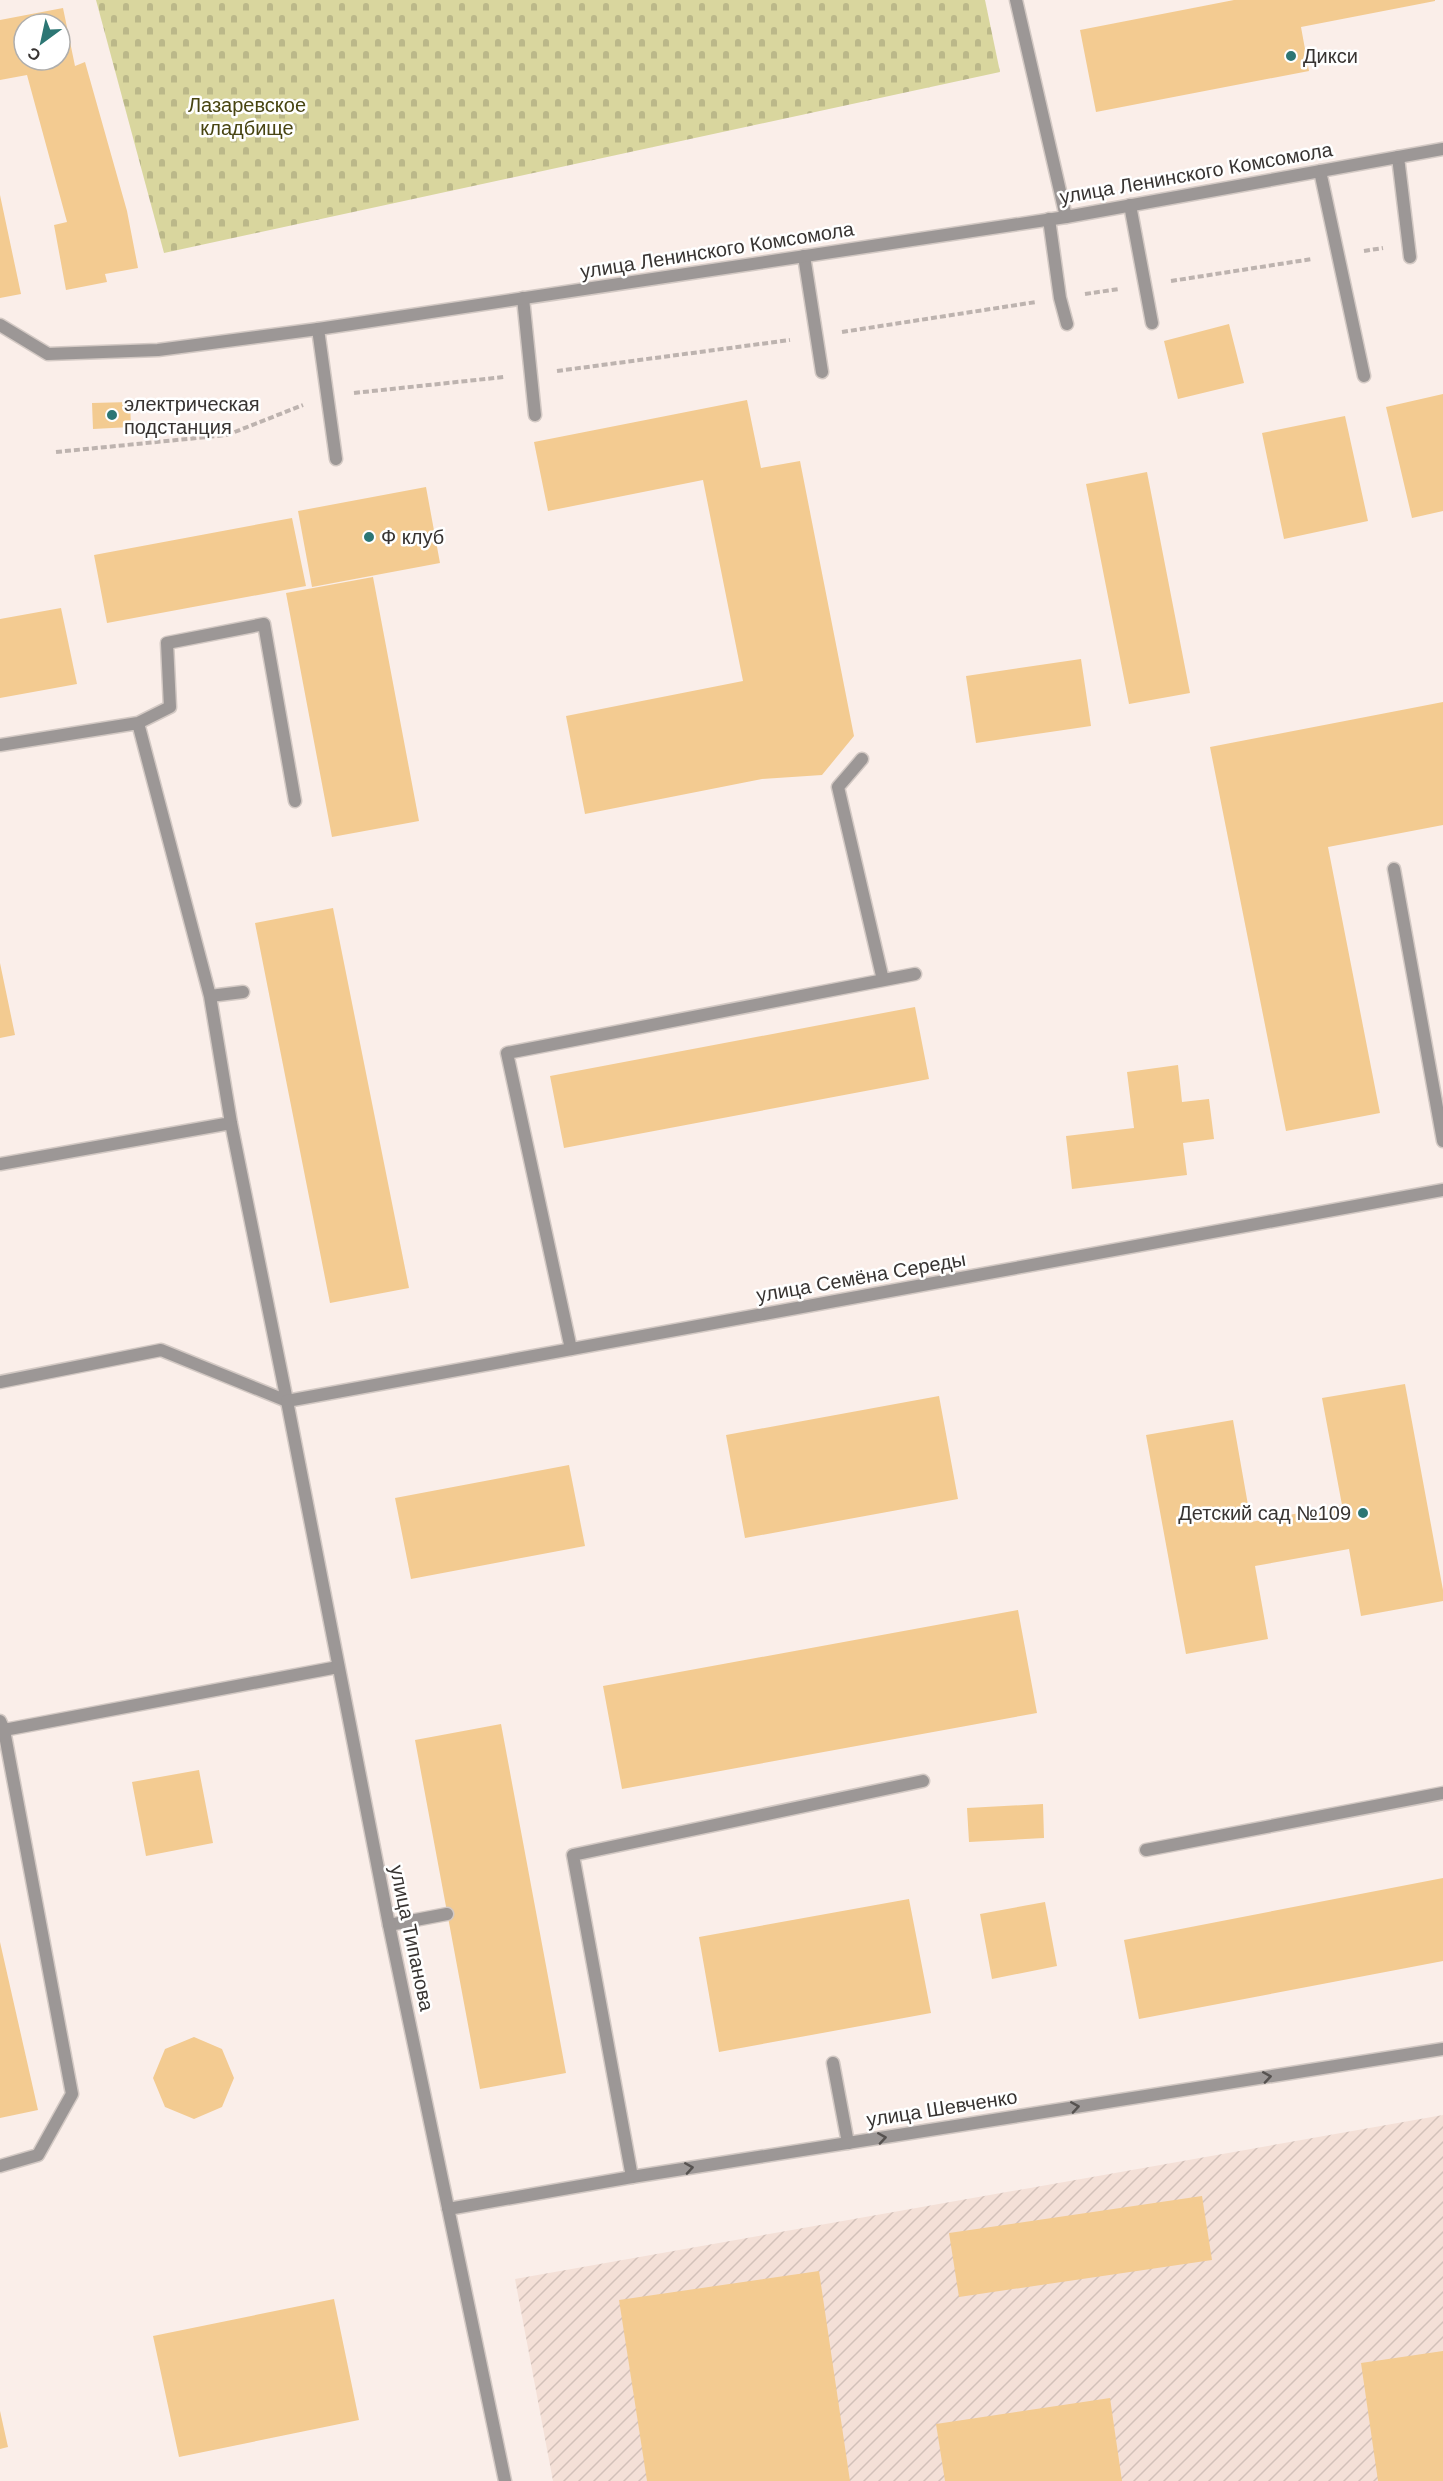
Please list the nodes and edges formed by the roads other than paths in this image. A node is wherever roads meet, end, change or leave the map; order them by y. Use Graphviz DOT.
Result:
graph roads {
  1 [pos="1016,0"];
  2 [pos="1443,149"];
  3 [pos="1398,157"];
  4 [pos="1320,171"];
  5 [pos="1130,205"];
  6 [pos="1066,217"];
  7 [pos="1049,219"];
  8 [pos="1410,250"];
  9 [pos="804,256"];
  10 [pos="523,298"];
  11 [pos="1152,323"];
  12 [pos="1067,324"];
  13 [pos="0,325"];
  14 [pos="318,329"];
  15 [pos="822,372"];
  16 [pos="1364,376"];
  17 [pos="535,415"];
  18 [pos="336,459"];
  19 [pos="138,723"];
  20 [pos="0,745"];
  21 [pos="862,759"];
  22 [pos="295,801"];
  23 [pos="1394,869"];
  24 [pos="915,974"];
  25 [pos="883,980"];
  26 [pos="243,992"];
  27 [pos="210,996"];
  28 [pos="231,1123"];
  29 [pos="1443,1141"];
  30 [pos="0,1164"];
  31 [pos="1443,1190"];
  32 [pos="571,1350"];
  33 [pos="0,1382"];
  34 [pos="286,1401"];
  35 [pos="338,1666"];
  36 [pos="2,1725"];
  37 [pos="923,1781"];
  38 [pos="1443,1793"];
  39 [pos="1146,1850"];
  40 [pos="447,1914"];
  41 [pos="389,1925"];
  42 [pos="1443,2049"];
  43 [pos="833,2063"];
  44 [pos="848,2143"];
  45 [pos="0,2166"];
  46 [pos="632,2177"];
  47 [pos="448,2209"];
  48 [pos="505,2481"];
  1 -- 6 [label="street"];
  2 -- 3 [label="street, улица Ленинского Комсомола"];
  3 -- 4 [label="street, улица Ленинского Комсомола"];
  3 -- 8 [label="street"];
  4 -- 5 [label="street, улица Ленинского Комсомола"];
  4 -- 16 [label="street"];
  5 -- 6 [label="street, улица Ленинского Комсомола"];
  5 -- 11 [label="street"];
  6 -- 7 [label="street, улица Ленинского Комсомола"];
  7 -- 9 [label="street, улица Ленинского Комсомола"];
  7 -- 12 [label="street"];
  9 -- 10 [label="street, улица Ленинского Комсомола"];
  9 -- 15 [label="street"];
  10 -- 14 [label="street, улица Ленинского Комсомола"];
  10 -- 17 [label="street"];
  13 -- 14 [label="street, улица Ленинского Комсомола"];
  14 -- 18 [label="street"];
  19 -- 20 [label="street"];
  19 -- 22 [label="street"];
  19 -- 27 [label="street, улица Типанова"];
  21 -- 25 [label="street"];
  23 -- 29 [label="street"];
  24 -- 25 [label="street"];
  25 -- 32 [label="street"];
  26 -- 27 [label="street"];
  27 -- 28 [label="street, улица Типанова"];
  28 -- 30 [label="street"];
  28 -- 34 [label="street, улица Типанова"];
  31 -- 32 [label="street, улица Семёна Середы"];
  32 -- 34 [label="street, улица Семёна Середы"];
  33 -- 34 [label="street"];
  34 -- 35 [label="street, улица Типанова"];
  35 -- 36 [label="street"];
  35 -- 41 [label="street, улица Типанова"];
  36 -- 45 [label="street"];
  37 -- 46 [label="street"];
  38 -- 39 [label="street"];
  40 -- 41 [label="street"];
  41 -- 47 [label="street, улица Типанова"];
  44 -- 42 [label="street, улица Шевченко, one-way"];
  43 -- 44 [label="street"];
  46 -- 44 [label="street, улица Шевченко, one-way"];
  46 -- 47 [label="street, улица Шевченко"];
  47 -- 48 [label="street, улица Типанова"];
}
